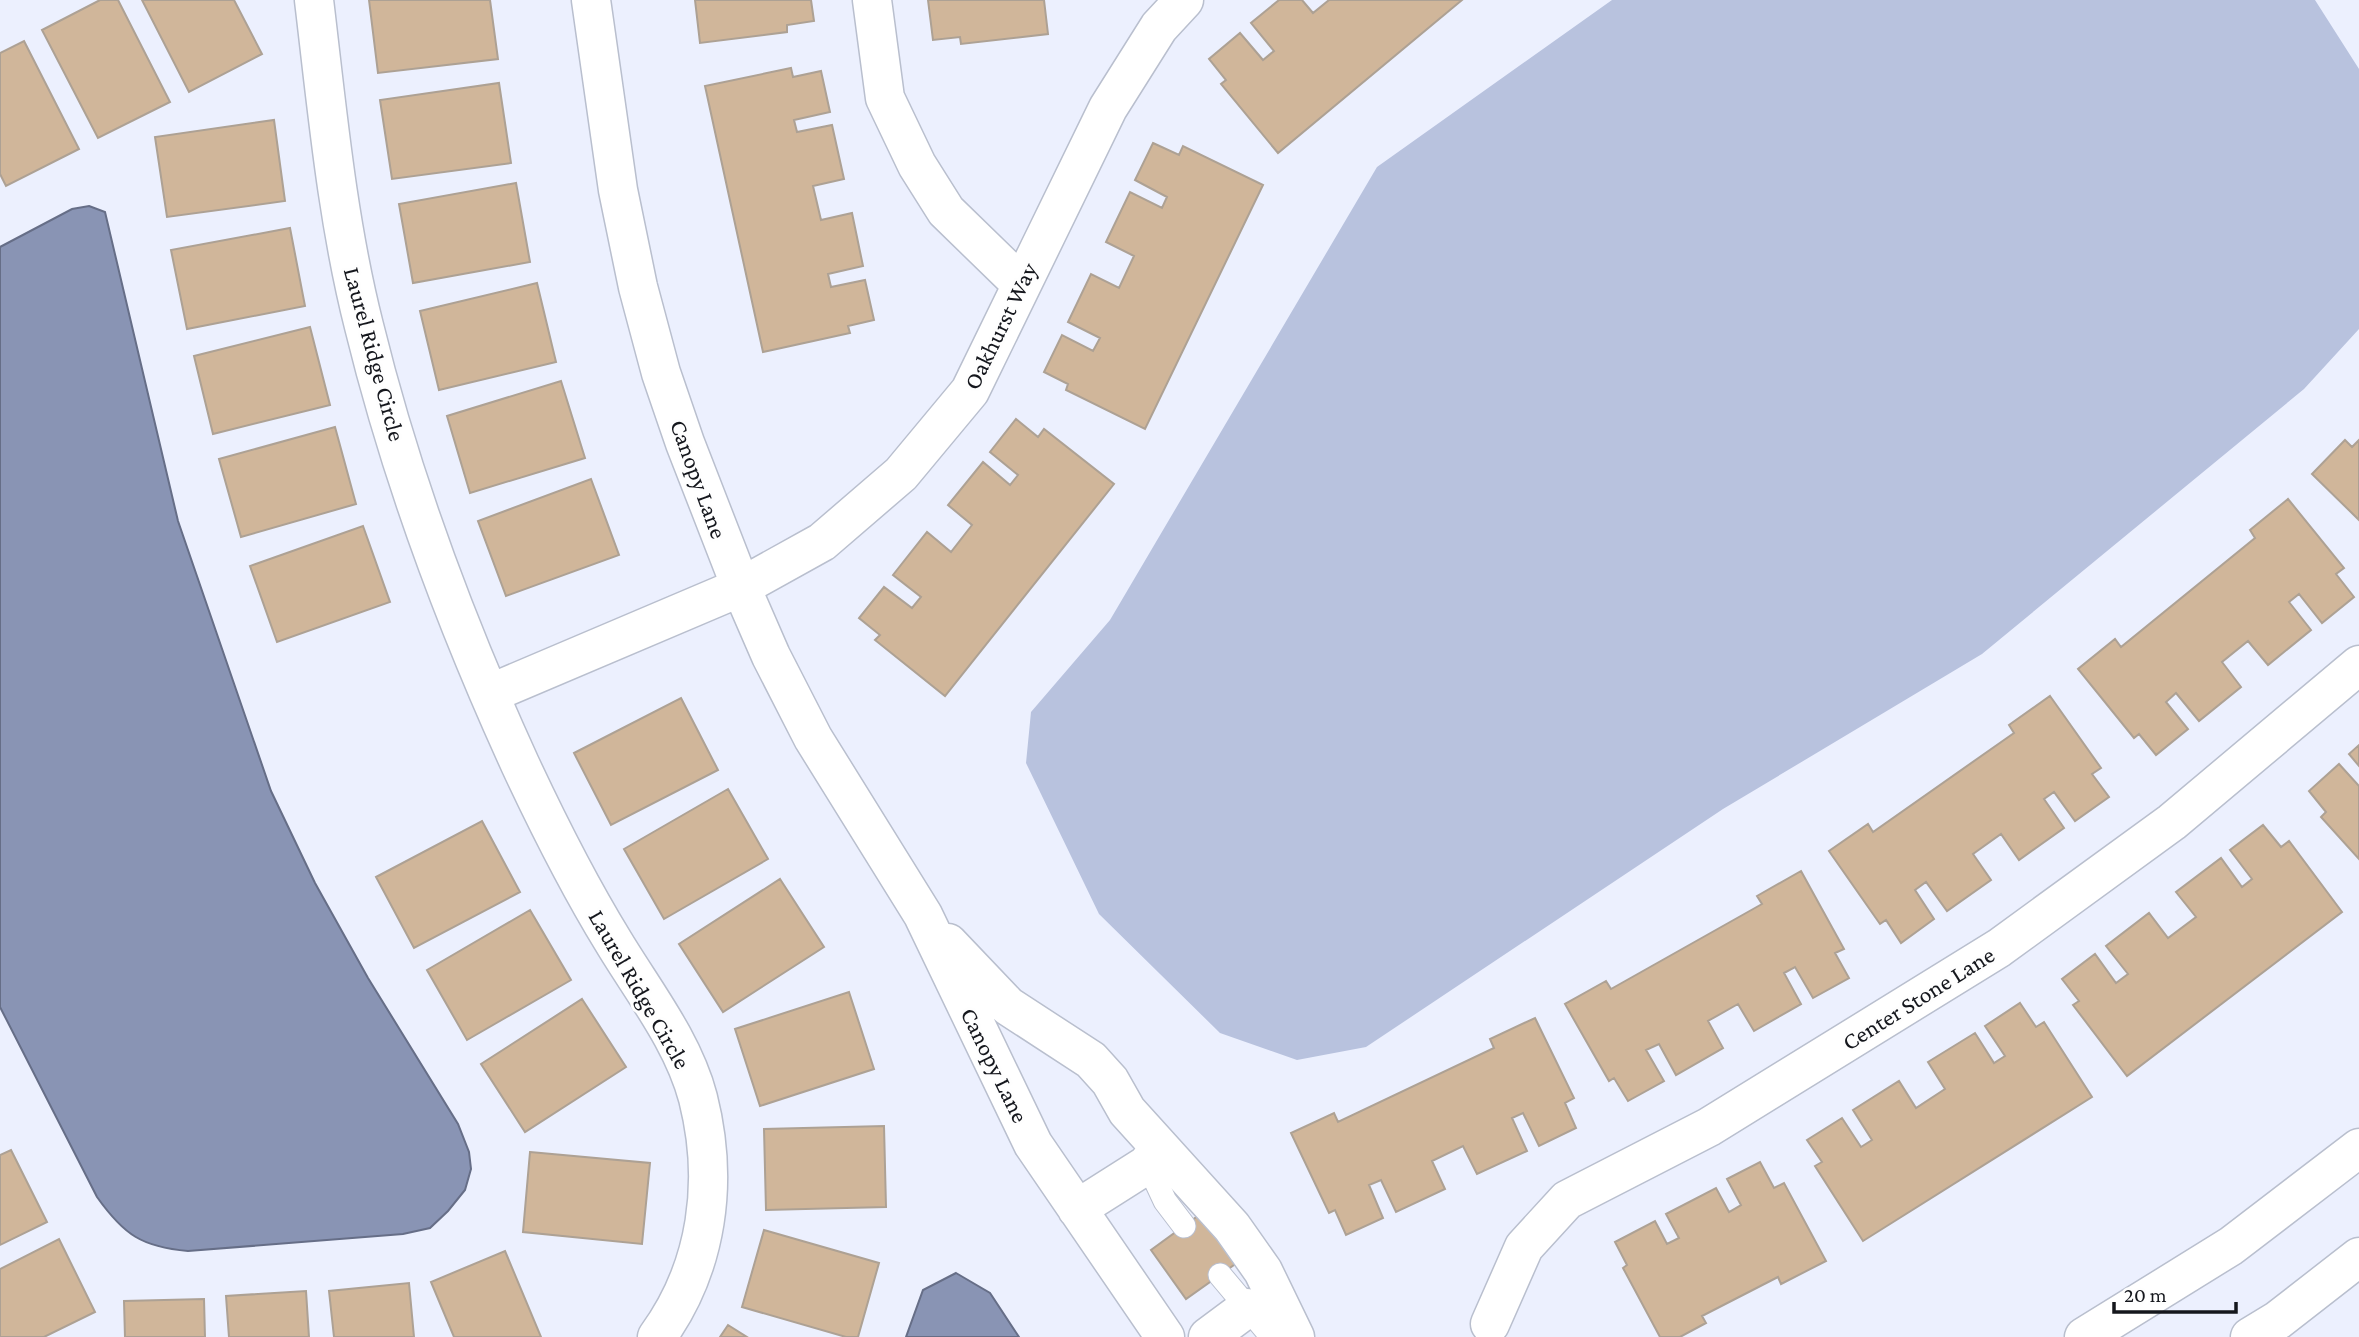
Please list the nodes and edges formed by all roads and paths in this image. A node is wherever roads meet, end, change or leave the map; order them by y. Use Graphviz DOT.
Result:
graph roads {
  1 [pos="314,0"];
  2 [pos="591,0"];
  3 [pos="872,0"];
  4 [pos="1184,0"];
  5 [pos="1021,284"];
  6 [pos="741,587"];
  7 [pos="2359,665"];
  8 [pos="489,694"];
  9 [pos="923,915"];
  10 [pos="1127,1111"];
  11 [pos="2359,1148"];
  12 [pos="1148,1164"];
  13 [pos="1077,1209"];
  14 [pos="1184,1226"];
  15 [pos="2359,1257"];
  16 [pos="1220,1275"];
  17 [pos="1248,1308"];
  18 [pos="1490,1324"];
  19 [pos="657,1337"];
  20 [pos="1165,1337"];
  21 [pos="1208,1337"];
  22 [pos="1272,1337"];
  23 [pos="1295,1337"];
  24 [pos="2084,1337"];
  25 [pos="2250,1337"];
  1 -- 8 [label="street, Laurel Ridge Circle"];
  2 -- 6 [label="street, Canopy Lane"];
  3 -- 5 [label="street"];
  4 -- 5 [label="street, Oakhurst Way"];
  5 -- 6 [label="street, Oakhurst Way"];
  6 -- 8 [label="street"];
  6 -- 9 [label="street, Canopy Lane"];
  7 -- 18 [label="street, Center Stone Lane"];
  8 -- 19 [label="street, Laurel Ridge Circle"];
  9 -- 10 [label="street, Canopy Lane"];
  9 -- 13 [label="street, Canopy Lane"];
  10 -- 12 [label="lane, Canopy Lane"];
  10 -- 23 [label="street, Canopy Lane"];
  11 -- 24 [label="street"];
  12 -- 13 [label="street"];
  12 -- 14 [label="lane, Canopy Lane"];
  13 -- 20 [label="street, Canopy Lane"];
  15 -- 25 [label="street"];
  16 -- 17 [label="lane"];
  17 -- 21 [label="street"];
  17 -- 22 [label="lane"];
}
